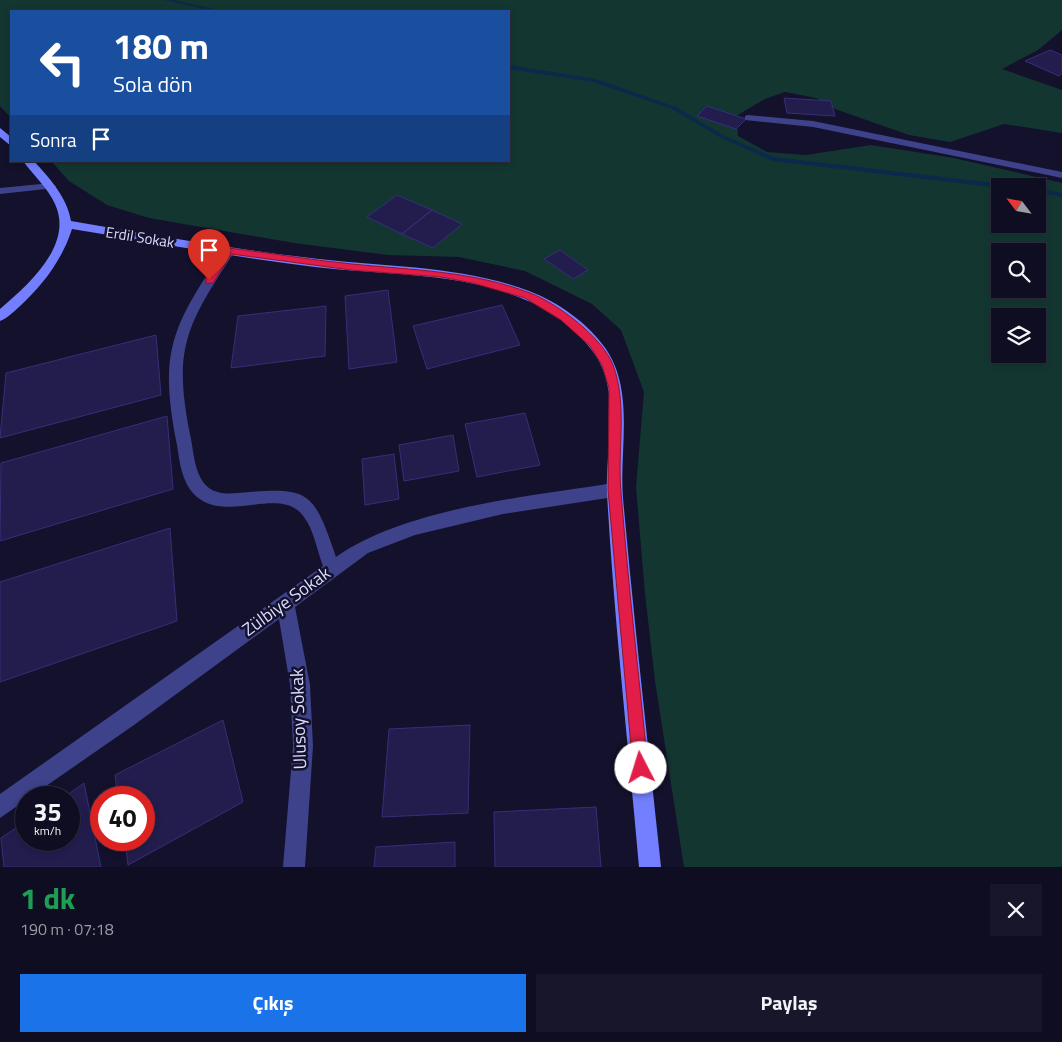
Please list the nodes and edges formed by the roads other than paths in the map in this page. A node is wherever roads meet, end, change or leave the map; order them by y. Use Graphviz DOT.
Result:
graph roads {
  1 [pos="748,118"];
  2 [pos="0,131"];
  3 [pos="10,142"];
  4 [pos="29,162"];
  5 [pos="1062,175"];
  6 [pos="51,186"];
  7 [pos="0,190"];
  8 [pos="66,224"];
  9 [pos="229,251"];
  10 [pos="0,316"];
  11 [pos="614,490"];
  12 [pos="332,568"];
  13 [pos="286,602"];
  14 [pos="0,807"];
  15 [pos="294,867"];
  16 [pos="650,867"];
  1 -- 5 [label="street"];
  2 -- 3 [label="street"];
  4 -- 6 [label="street"];
  6 -- 7 [label="street"];
  6 -- 8 [label="street"];
  8 -- 9 [label="street, Erdil Sokak"];
  8 -- 10 [label="street"];
  9 -- 11 [label="street, Erdil Sokak"];
  9 -- 12 [label="street"];
  11 -- 12 [label="street, Zülbiye Sokak"];
  11 -- 16 [label="street, Erdil Sokak"];
  12 -- 13 [label="street, Zülbiye Sokak"];
  13 -- 14 [label="street, Zülbiye Sokak"];
  13 -- 15 [label="street, Ulusoy Sokak"];
}
